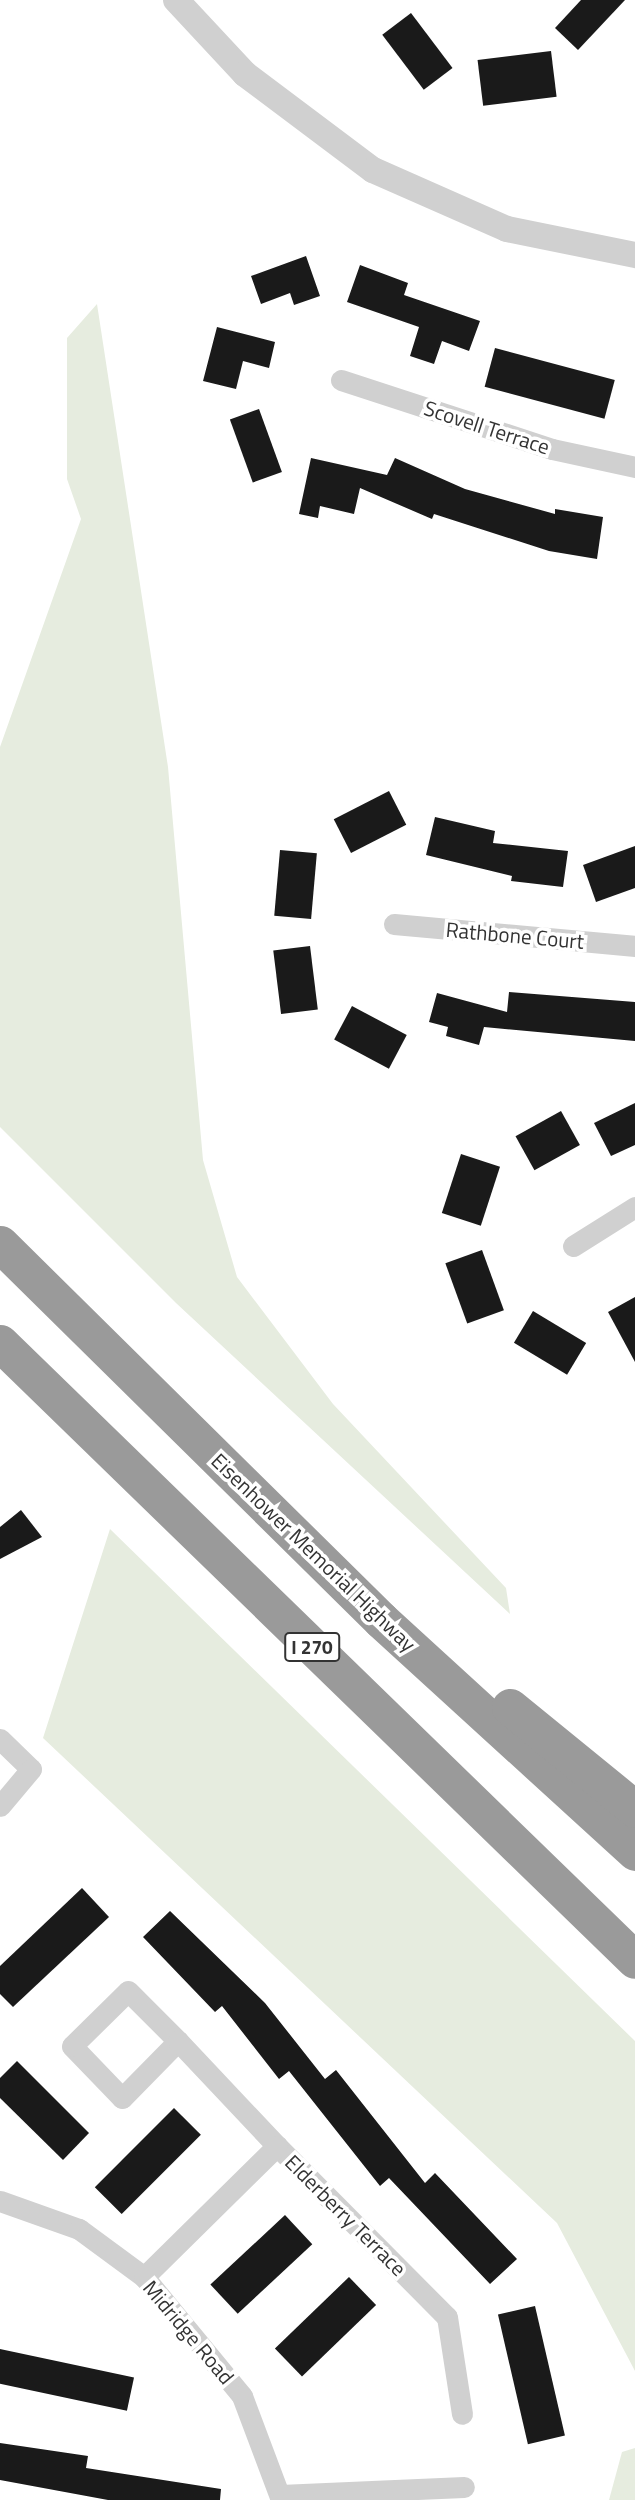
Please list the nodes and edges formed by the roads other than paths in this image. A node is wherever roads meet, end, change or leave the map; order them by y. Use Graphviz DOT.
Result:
graph roads {
  1 [pos="176,0"];
  2 [pos="635,255"];
  3 [pos="341,380"];
  4 [pos="635,467"];
  5 [pos="394,924"];
  6 [pos="635,946"];
  7 [pos="635,1207"];
  8 [pos="0,1244"];
  9 [pos="573,1246"];
  10 [pos="0,1343"];
  11 [pos="279,1518"];
  12 [pos="0,1739"];
  13 [pos="0,1806"];
  14 [pos="635,1809"];
  15 [pos="519,1849"];
  16 [pos="635,1852"];
  17 [pos="635,1960"];
  18 [pos="635,1984"];
  19 [pos="178,2042"];
  20 [pos="277,2146"];
  21 [pos="0,2201"];
  22 [pos="144,2277"];
  23 [pos="462,2414"];
  24 [pos="464,2487"];
  25 [pos="280,2498"];
  1 -- 2 [label="street"];
  3 -- 4 [label="street, Scovell Terrace"];
  5 -- 6 [label="street, Rathbone Court"];
  7 -- 9 [label="street"];
  8 -- 11 [label="highway, Eisenhower Memorial Highway"];
  10 -- 15 [label="highway, I 270"];
  11 -- 14 [label="highway"];
  11 -- 16 [label="highway, Eisenhower Memorial Highway"];
  12 -- 13 [label="street"];
  15 -- 17 [label="highway, I 270"];
  15 -- 18 [label="highway"];
  19 -- 19 [label="street, Elderberry Terrace"];
  19 -- 20 [label="street, Elderberry Terrace"];
  20 -- 22 [label="street"];
  20 -- 23 [label="street, Elderberry Terrace"];
  21 -- 22 [label="street, Midridge Road"];
  22 -- 25 [label="street, Midridge Road"];
  24 -- 25 [label="street"];
}
